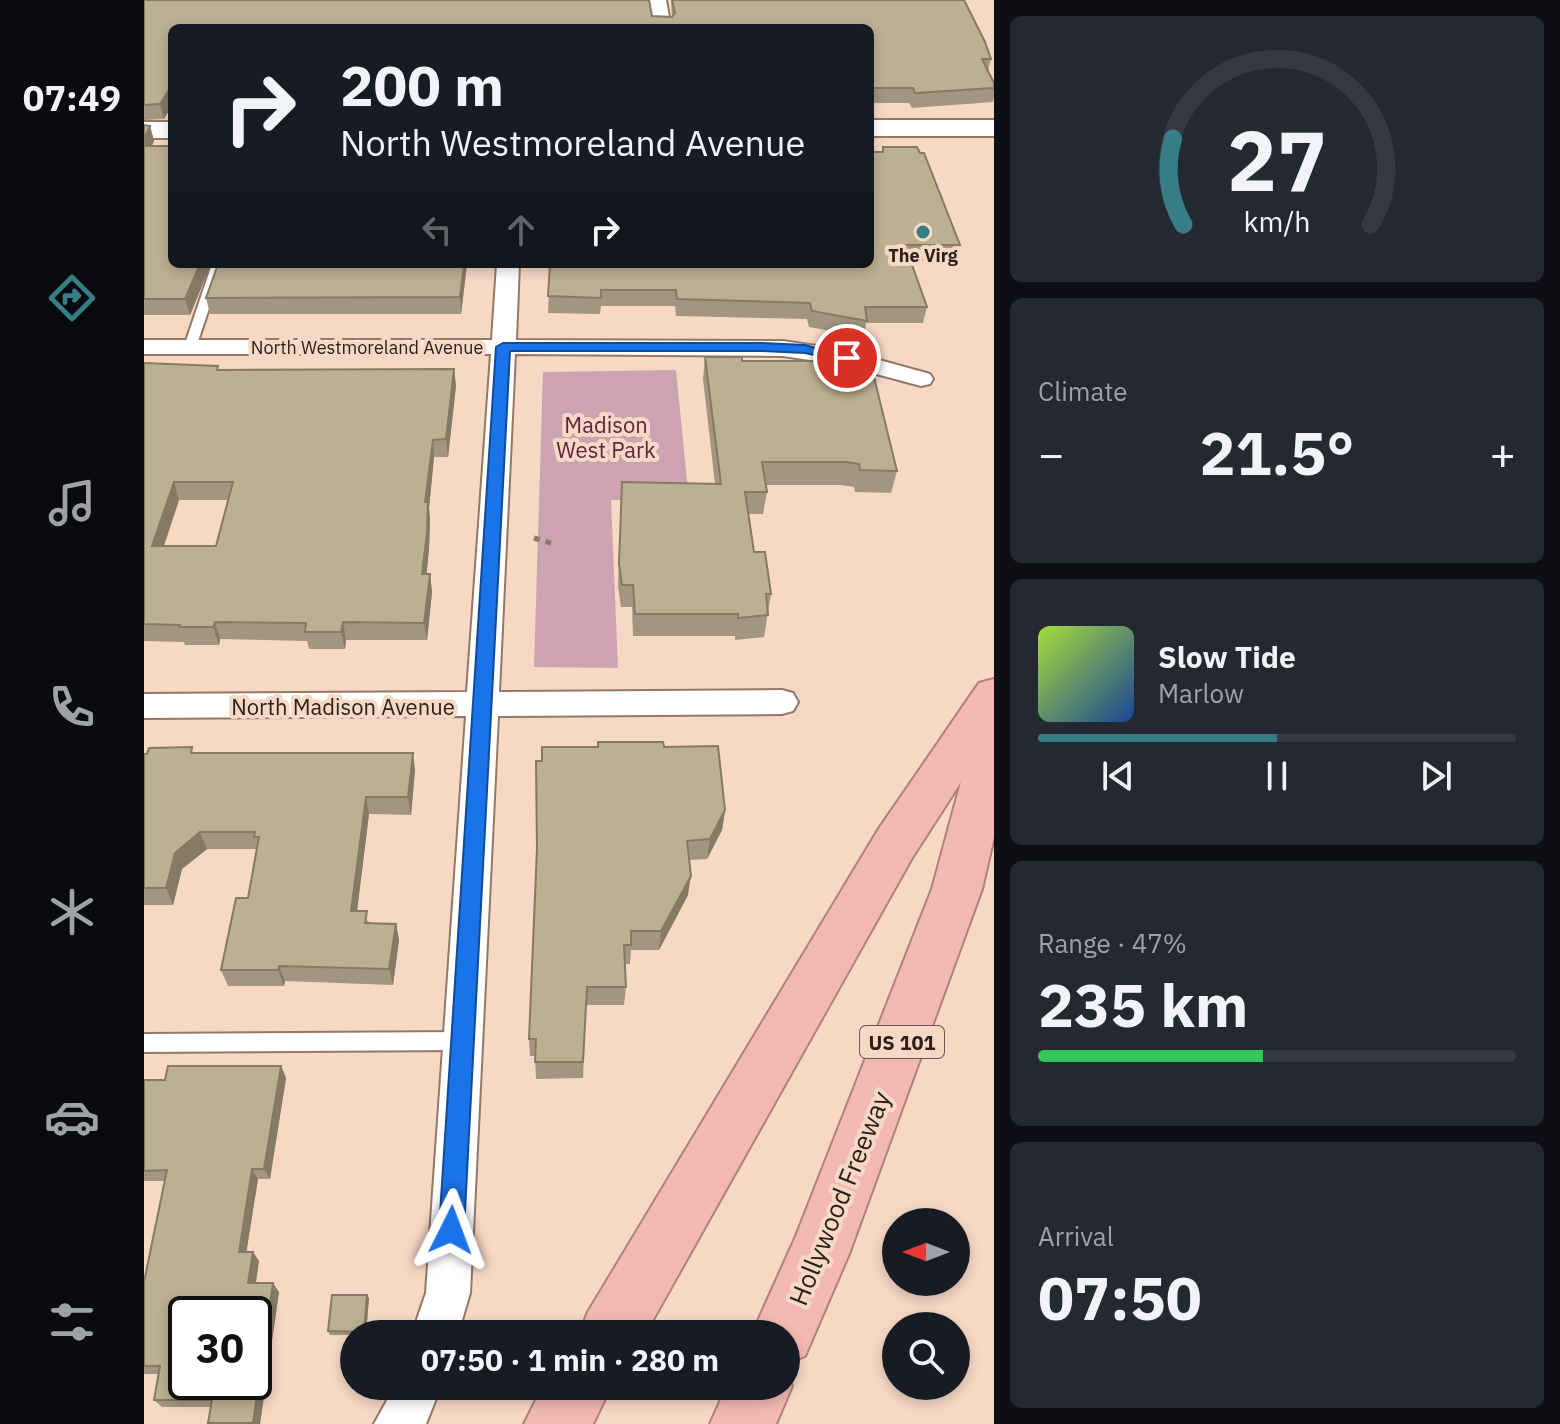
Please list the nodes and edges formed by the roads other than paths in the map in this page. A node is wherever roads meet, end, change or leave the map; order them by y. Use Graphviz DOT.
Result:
graph roads {
  1 [pos="658,0"];
  2 [pos="661,24"];
  3 [pos="874,128"];
  4 [pos="994,128"];
  5 [pos="144,130"];
  6 [pos="168,130"];
  7 [pos="217,268"];
  8 [pos="508,268"];
  9 [pos="144,347"];
  10 [pos="190,347"];
  11 [pos="503,347"];
  12 [pos="921,379"];
  13 [pos="994,695"];
  14 [pos="782,702"];
  15 [pos="144,706"];
  16 [pos="483,706"];
  17 [pos="994,742"];
  18 [pos="462,1041"];
  19 [pos="144,1043"];
  20 [pos="439,1320"];
  21 [pos="618,1320"];
  22 [pos="789,1320"];
  23 [pos="413,1400"];
  24 [pos="571,1400"];
  25 [pos="754,1400"];
  26 [pos="398,1424"];
  27 [pos="557,1424"];
  28 [pos="743,1424"];
  1 -- 2 [label="street"];
  3 -- 4 [label="main road"];
  5 -- 6 [label="main road"];
  7 -- 10 [label="lane"];
  8 -- 11 [label="street"];
  9 -- 10 [label="street, North Westmoreland Avenue"];
  10 -- 11 [label="street, North Westmoreland Avenue"];
  11 -- 12 [label="street, North Westmoreland Avenue"];
  11 -- 16 [label="street"];
  13 -- 21 [label="highway"];
  14 -- 16 [label="street, North Madison Avenue"];
  15 -- 16 [label="street, North Madison Avenue"];
  16 -- 18 [label="street"];
  17 -- 22 [label="highway, Hollywood Freeway / US 101"];
  18 -- 19 [label="lane"];
  18 -- 20 [label="street"];
  23 -- 26 [label="street"];
  24 -- 27 [label="highway"];
  25 -- 28 [label="highway"];
}
